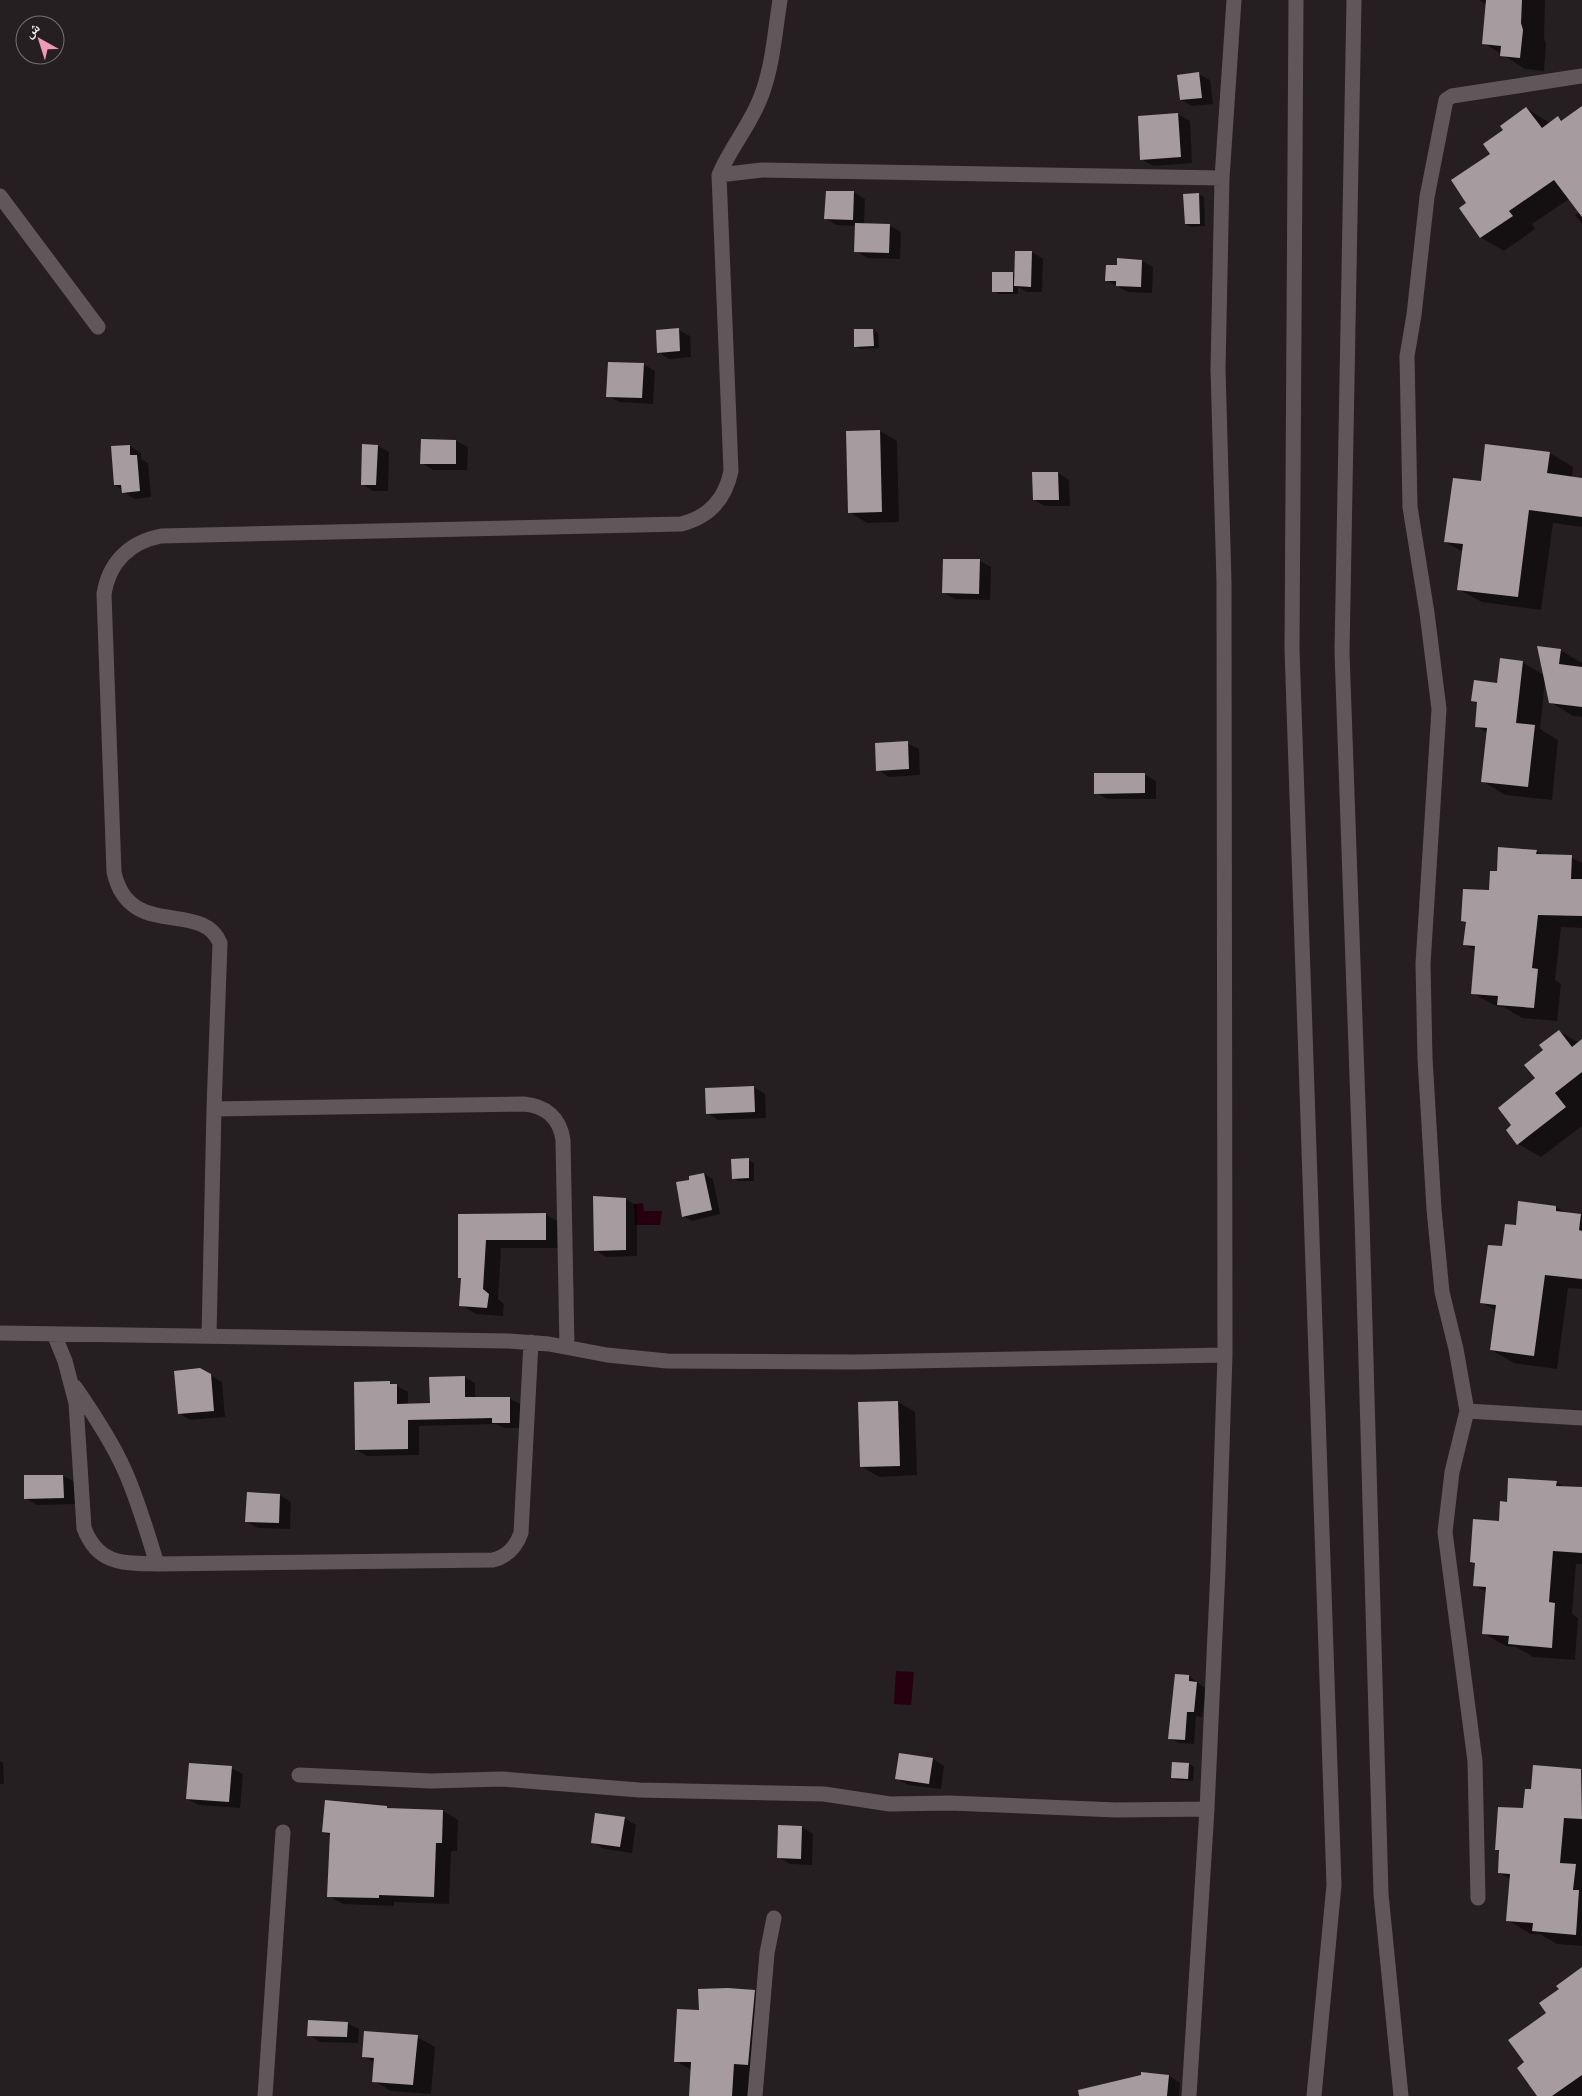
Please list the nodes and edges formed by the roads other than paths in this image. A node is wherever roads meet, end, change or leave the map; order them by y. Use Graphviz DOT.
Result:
graph roads {
  1 [pos="780,0"];
  2 [pos="1234,0"];
  3 [pos="1296,0"];
  4 [pos="1354,0"];
  5 [pos="1582,76"];
  6 [pos="719,175"];
  7 [pos="1222,178"];
  8 [pos="0,196"];
  9 [pos="98,328"];
  10 [pos="214,1109"];
  11 [pos="0,1333"];
  12 [pos="54,1334"];
  13 [pos="209,1336"];
  14 [pos="530,1342"];
  15 [pos="567,1347"];
  16 [pos="1224,1355"];
  17 [pos="71,1382"];
  18 [pos="1467,1411"];
  19 [pos="1582,1418"];
  20 [pos="157,1564"];
  21 [pos="298,1775"];
  22 [pos="1207,1809"];
  23 [pos="283,1832"];
  24 [pos="1478,1898"];
  25 [pos="774,1918"];
  26 [pos="265,2096"];
  27 [pos="755,2096"];
  28 [pos="1189,2096"];
  29 [pos="1314,2096"];
  30 [pos="1401,2096"];
  1 -- 6 [label="street"];
  2 -- 7 [label="street"];
  3 -- 29 [label="street"];
  4 -- 30 [label="street"];
  5 -- 18 [label="street"];
  6 -- 7 [label="street"];
  6 -- 10 [label="street"];
  7 -- 16 [label="street"];
  8 -- 9 [label="street"];
  10 -- 13 [label="street"];
  10 -- 15 [label="street"];
  11 -- 12 [label="street"];
  12 -- 13 [label="street"];
  12 -- 17 [label="street"];
  13 -- 14 [label="street"];
  14 -- 15 [label="street"];
  14 -- 20 [label="street"];
  15 -- 16 [label="street"];
  16 -- 22 [label="street"];
  17 -- 20 [label="street"];
  17 -- 20 [label="street"];
  18 -- 19 [label="street"];
  18 -- 24 [label="street"];
  21 -- 22 [label="street"];
  22 -- 28 [label="street"];
  23 -- 26 [label="street"];
  25 -- 27 [label="street"];
}
